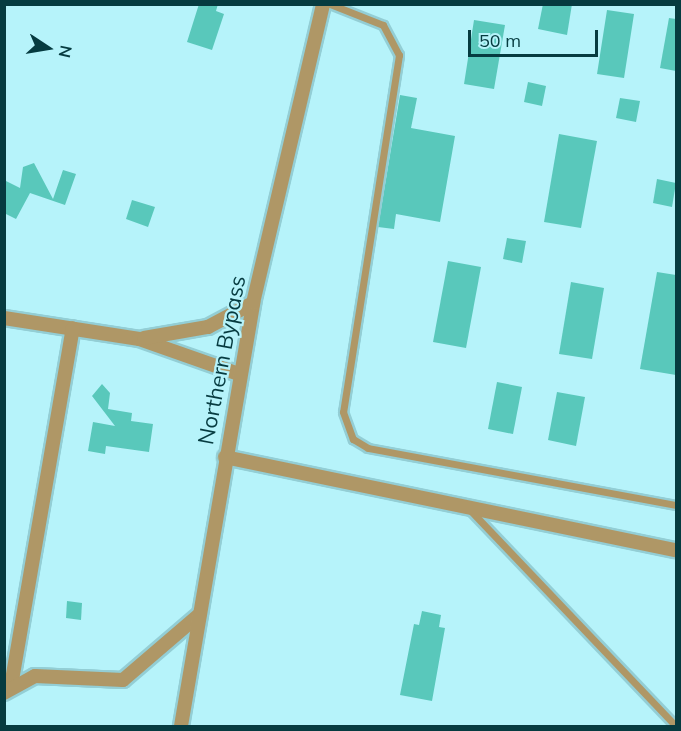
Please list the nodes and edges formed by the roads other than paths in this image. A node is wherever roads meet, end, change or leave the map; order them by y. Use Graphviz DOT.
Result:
graph roads {
  1 [pos="323,4"];
  2 [pos="330,4"];
  3 [pos="253,303"];
  4 [pos="4,318"];
  5 [pos="73,328"];
  6 [pos="139,339"];
  7 [pos="239,374"];
  8 [pos="225,458"];
  9 [pos="676,505"];
  10 [pos="471,511"];
  11 [pos="676,550"];
  12 [pos="200,614"];
  13 [pos="8,690"];
  14 [pos="181,726"];
  15 [pos="676,726"];
  1 -- 3 [label="street, Northern Bypass"];
  2 -- 9 [label="lane"];
  3 -- 6 [label="street"];
  3 -- 7 [label="street, Northern Bypass"];
  4 -- 5 [label="street"];
  5 -- 6 [label="street"];
  5 -- 13 [label="street"];
  6 -- 7 [label="street"];
  7 -- 8 [label="street, Northern Bypass"];
  8 -- 10 [label="street"];
  8 -- 12 [label="street, Northern Bypass"];
  10 -- 11 [label="street"];
  10 -- 15 [label="lane"];
  12 -- 13 [label="street"];
  12 -- 14 [label="street, Northern Bypass"];
}
